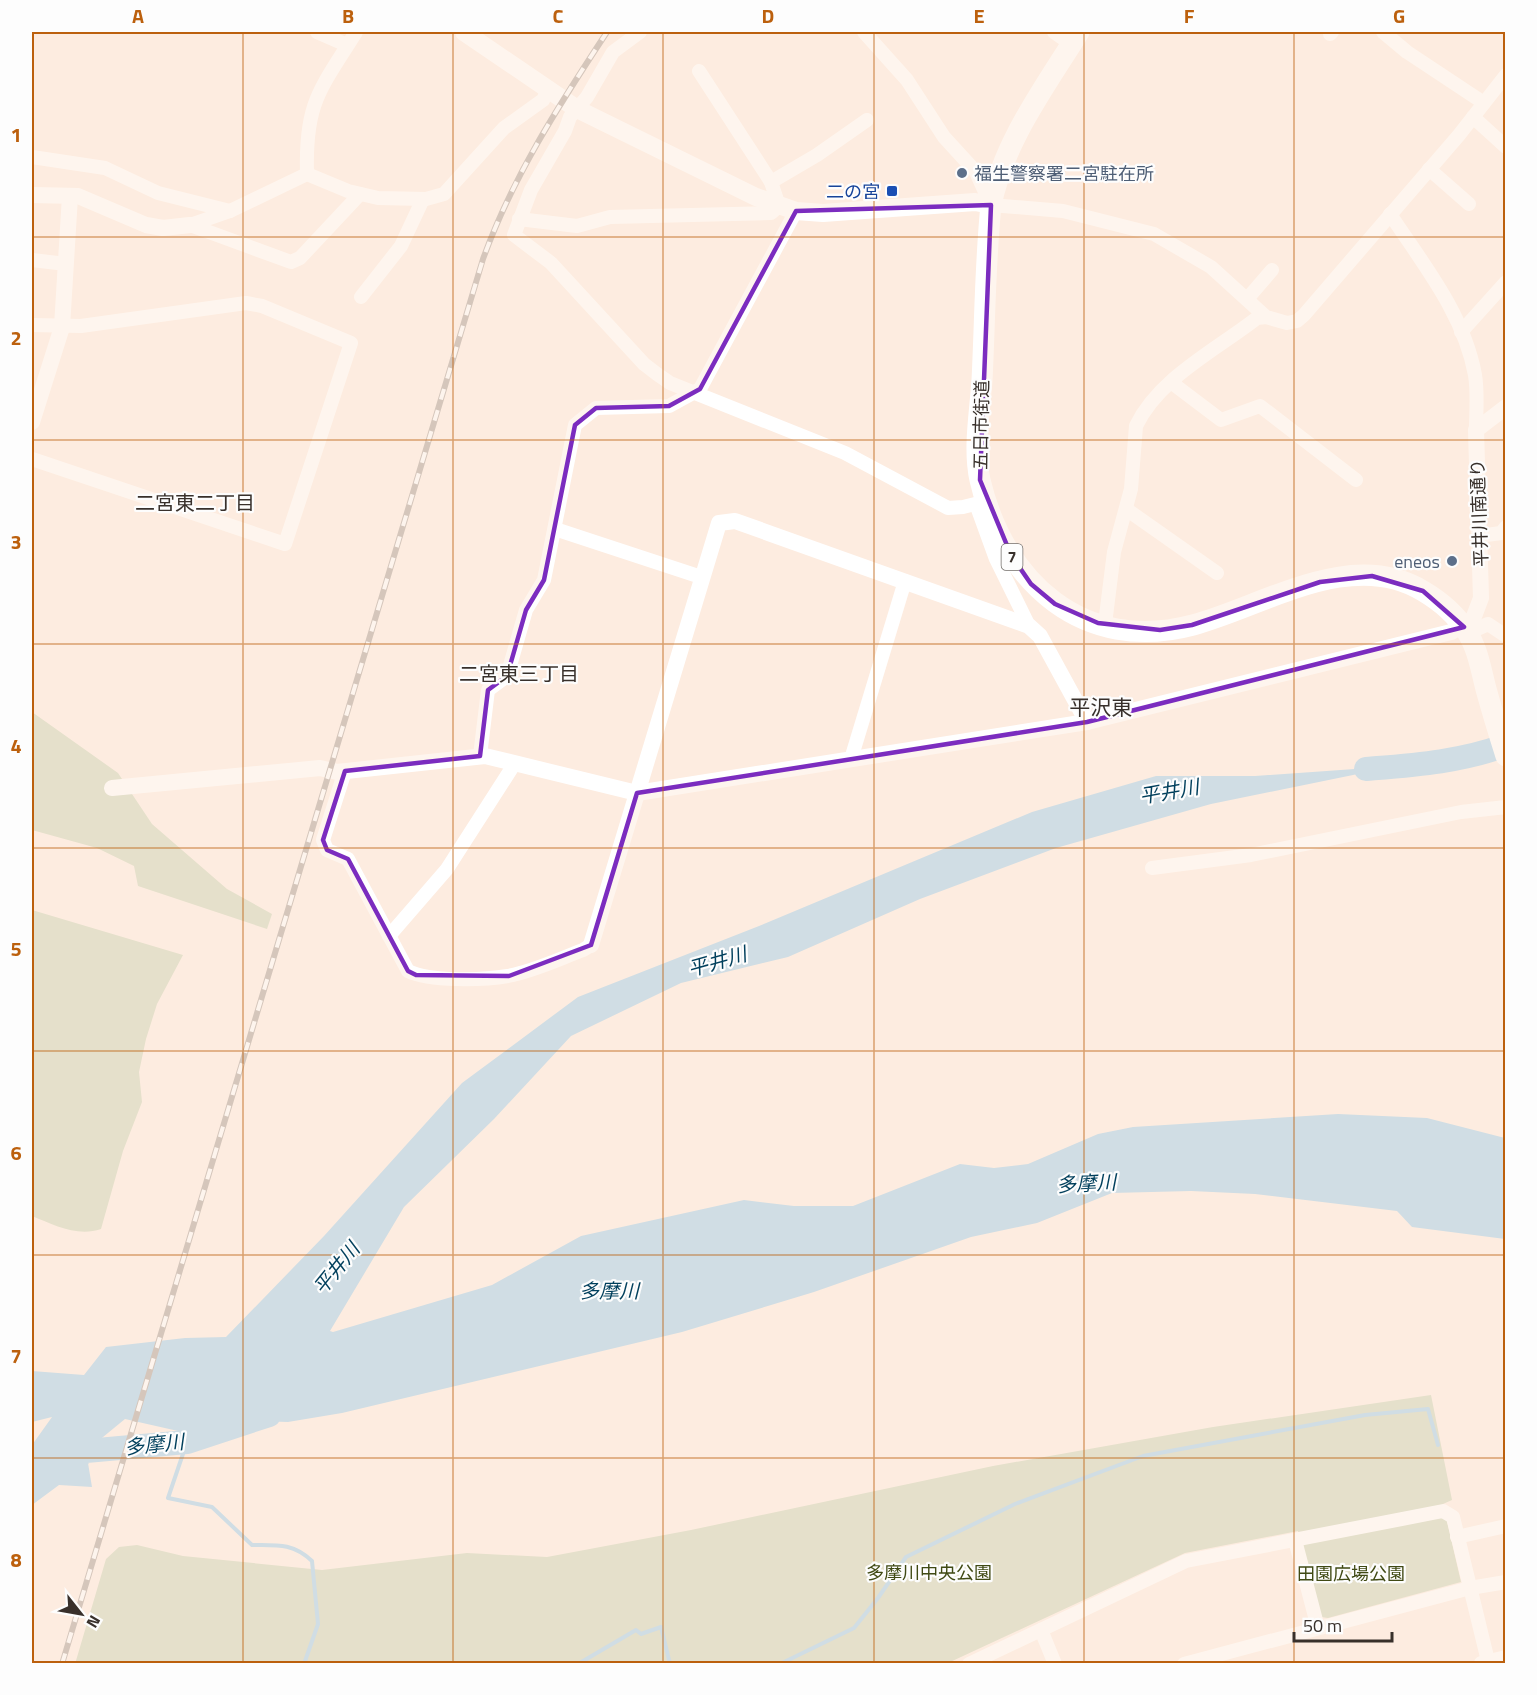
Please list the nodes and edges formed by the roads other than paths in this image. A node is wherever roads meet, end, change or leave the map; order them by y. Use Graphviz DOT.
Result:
graph roads {
  1 [pos="318,32"];
  2 [pos="356,32"];
  3 [pos="464,32"];
  4 [pos="640,32"];
  5 [pos="864,32"];
  6 [pos="1383,32"];
  7 [pos="1068,36"];
  8 [pos="347,45"];
  9 [pos="699,71"];
  10 [pos="1506,75"];
  11 [pos="548,90"];
  12 [pos="1484,104"];
  13 [pos="577,110"];
  14 [pos="1473,117"];
  15 [pos="867,120"];
  16 [pos="1506,147"];
  17 [pos="32,157"];
  18 [pos="1429,169"];
  19 [pos="307,174"];
  20 [pos="771,182"];
  21 [pos="360,194"];
  22 [pos="32,195"];
  23 [pos="70,196"];
  24 [pos="423,199"];
  25 [pos="1469,204"];
  26 [pos="991,205"];
  27 [pos="788,208"];
  28 [pos="230,211"];
  29 [pos="1390,214"];
  30 [pos="519,219"];
  31 [pos="190,225"];
  32 [pos="32,260"];
  33 [pos="66,264"];
  34 [pos="1272,270"];
  35 [pos="1506,282"];
  36 [pos="361,297"];
  37 [pos="1247,299"];
  38 [pos="1266,316"];
  39 [pos="32,326"];
  40 [pos="62,327"];
  41 [pos="1461,332"];
  42 [pos="1173,380"];
  43 [pos="697,391"];
  44 [pos="1506,407"];
  45 [pos="32,422"];
  46 [pos="1476,430"];
  47 [pos="32,459"];
  48 [pos="1356,480"];
  49 [pos="981,502"];
  50 [pos="1126,509"];
  51 [pos="1506,527"];
  52 [pos="555,529"];
  53 [pos="1479,536"];
  54 [pos="1217,573"];
  55 [pos="701,577"];
  56 [pos="905,581"];
  57 [pos="1105,624"];
  58 [pos="1029,626"];
  59 [pos="1466,630"];
  60 [pos="1506,636"];
  61 [pos="1087,722"];
  62 [pos="480,756"];
  63 [pos="1506,756"];
  64 [pos="851,759"];
  65 [pos="515,763"];
  66 [pos="345,771"];
  67 [pos="111,788"];
  68 [pos="637,793"];
  69 [pos="1506,807"];
  70 [pos="1152,868"];
  71 [pos="389,936"];
  72 [pos="591,945"];
  73 [pos="1506,1526"];
  74 [pos="1457,1537"];
  75 [pos="1295,1540"];
  76 [pos="1506,1582"];
  77 [pos="1470,1588"];
  78 [pos="1318,1628"];
  79 [pos="1041,1630"];
  80 [pos="1506,1657"];
  81 [pos="1484,1662"];
  82 [pos="969,1664"];
  83 [pos="1055,1664"];
  84 [pos="1184,1664"];
  1 -- 8 [label="street"];
  2 -- 8 [label="street"];
  3 -- 11 [label="main road"];
  4 -- 13 [label="street"];
  5 -- 26 [label="street"];
  6 -- 12 [label="street"];
  7 -- 26 [label="main road, 五日市街道 / 7"];
  8 -- 19 [label="street"];
  9 -- 20 [label="street"];
  10 -- 12 [label="street"];
  11 -- 13 [label="main road"];
  11 -- 24 [label="street"];
  12 -- 14 [label="street"];
  13 -- 27 [label="main road"];
  13 -- 30 [label="street"];
  14 -- 16 [label="street"];
  14 -- 18 [label="street"];
  15 -- 20 [label="street"];
  17 -- 28 [label="street"];
  18 -- 25 [label="street"];
  18 -- 29 [label="street"];
  19 -- 21 [label="street"];
  19 -- 28 [label="street"];
  20 -- 27 [label="street"];
  21 -- 24 [label="street"];
  21 -- 31 [label="street"];
  22 -- 23 [label="street"];
  23 -- 31 [label="street"];
  23 -- 33 [label="street"];
  24 -- 36 [label="street"];
  26 -- 27 [label="main road"];
  26 -- 37 [label="street"];
  26 -- 49 [label="main road, 五日市街道 / 7"];
  27 -- 30 [label="street"];
  27 -- 43 [label="street"];
  28 -- 31 [label="street"];
  29 -- 38 [label="street"];
  29 -- 41 [label="street"];
  30 -- 43 [label="street"];
  32 -- 33 [label="street"];
  33 -- 40 [label="street"];
  34 -- 37 [label="street"];
  35 -- 41 [label="street"];
  37 -- 38 [label="street"];
  38 -- 42 [label="street"];
  39 -- 40 [label="street"];
  40 -- 45 [label="street"];
  40 -- 47 [label="street"];
  41 -- 46 [label="street"];
  42 -- 48 [label="street"];
  42 -- 50 [label="street"];
  43 -- 49 [label="street"];
  43 -- 52 [label="street"];
  44 -- 46 [label="street"];
  46 -- 53 [label="street, 平井川南通り"];
  49 -- 57 [label="main road, 五日市街道 / 7"];
  49 -- 58 [label="street"];
  50 -- 54 [label="street"];
  50 -- 57 [label="street"];
  51 -- 53 [label="street"];
  52 -- 55 [label="street"];
  52 -- 62 [label="street"];
  53 -- 59 [label="street, 平井川南通り"];
  55 -- 56 [label="street"];
  55 -- 68 [label="street"];
  56 -- 58 [label="street"];
  56 -- 64 [label="street"];
  57 -- 59 [label="main road, 五日市街道 / 7"];
  58 -- 61 [label="street"];
  59 -- 60 [label="street"];
  59 -- 61 [label="street"];
  59 -- 63 [label="main road"];
  61 -- 64 [label="street"];
  62 -- 65 [label="street"];
  62 -- 66 [label="street"];
  64 -- 68 [label="street"];
  65 -- 68 [label="street"];
  65 -- 71 [label="street"];
  66 -- 67 [label="street"];
  66 -- 71 [label="street"];
  68 -- 72 [label="street"];
  69 -- 70 [label="street"];
  71 -- 72 [label="street"];
  73 -- 74 [label="street"];
  74 -- 75 [label="street"];
  74 -- 77 [label="street"];
  75 -- 78 [label="street"];
  75 -- 79 [label="street"];
  76 -- 77 [label="street"];
  77 -- 78 [label="street"];
  77 -- 81 [label="street"];
  78 -- 84 [label="street"];
  79 -- 82 [label="street"];
  79 -- 83 [label="street"];
  80 -- 81 [label="street"];
}
